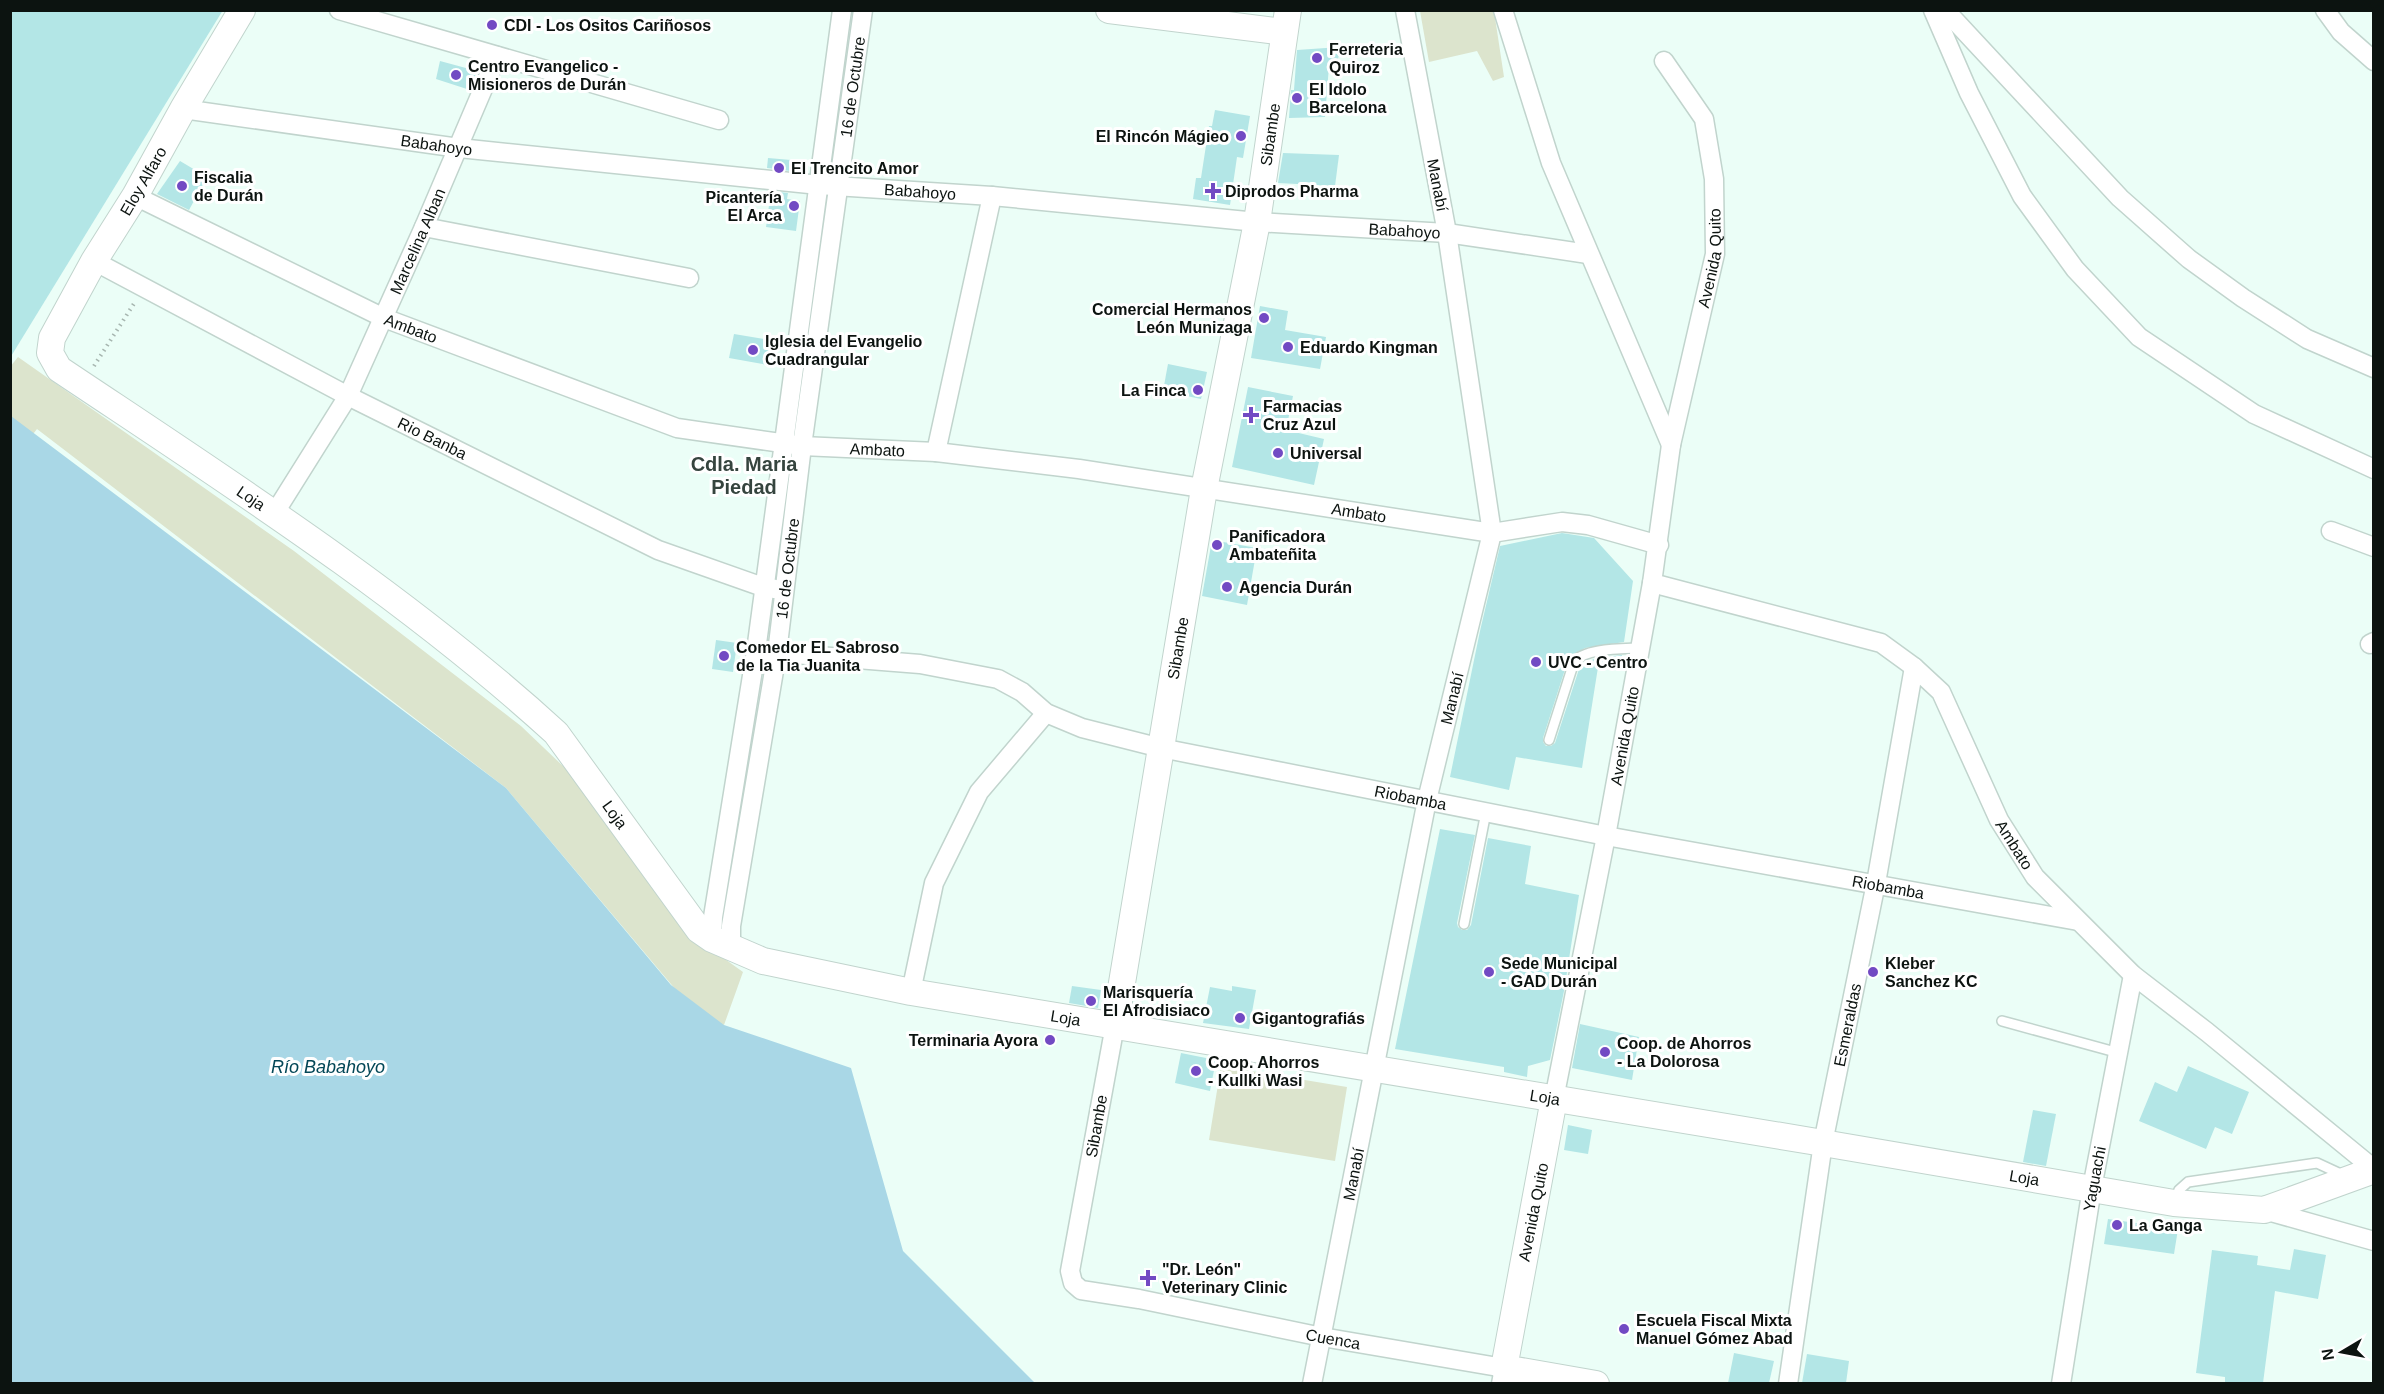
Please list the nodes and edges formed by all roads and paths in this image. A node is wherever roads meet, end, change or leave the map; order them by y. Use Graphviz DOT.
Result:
graph roads {
  1 [pos="242,10"];
  2 [pos="339,10"];
  3 [pos="842,10"];
  4 [pos="862,10"];
  5 [pos="1109,10"];
  6 [pos="1406,10"];
  7 [pos="1503,10"];
  8 [pos="1933,10"];
  9 [pos="1945,10"];
  10 [pos="2325,10"];
  11 [pos="1286,21"];
  12 [pos="496,56"];
  13 [pos="1664,61"];
  14 [pos="2373,61"];
  15 [pos="183,108"];
  16 [pos="719,120"];
  17 [pos="459,148"];
  18 [pos="819,185"];
  19 [pos="838,186"];
  20 [pos="135,196"];
  21 [pos="993,196"];
  22 [pos="1257,222"];
  23 [pos="424,227"];
  24 [pos="1447,233"];
  25 [pos="1588,254"];
  26 [pos="94,261"];
  27 [pos="690,278"];
  28 [pos="144,289"];
  29 [pos="384,318"];
  30 [pos="50,353"];
  31 [pos="2373,368"];
  32 [pos="82,384"];
  33 [pos="348,396"];
  34 [pos="783,444"];
  35 [pos="1671,445"];
  36 [pos="802,446"];
  37 [pos="936,452"];
  38 [pos="2373,469"];
  39 [pos="1204,489"];
  40 [pos="274,514"];
  41 [pos="2331,531"];
  42 [pos="1492,533"];
  43 [pos="1659,545"];
  44 [pos="2373,547"];
  45 [pos="1652,582"];
  46 [pos="763,587"];
  47 [pos="784,590"];
  48 [pos="1640,648"];
  49 [pos="756,651"];
  50 [pos="777,653"];
  51 [pos="1914,667"];
  52 [pos="1046,713"];
  53 [pos="1550,740"];
  54 [pos="1161,748"];
  55 [pos="1427,800"];
  56 [pos="1486,812"];
  57 [pos="1606,836"];
  58 [pos="1875,883"];
  59 [pos="2078,921"];
  60 [pos="1464,924"];
  61 [pos="721,944"];
  62 [pos="2133,975"];
  63 [pos="911,992"];
  64 [pos="2002,1021"];
  65 [pos="1115,1025"];
  66 [pos="2118,1053"];
  67 [pos="1374,1070"];
  68 [pos="1554,1100"];
  69 [pos="1823,1143"];
  70 [pos="2373,1169"];
  71 [pos="2350,1178"];
  72 [pos="2092,1188"];
  73 [pos="2174,1203"];
  74 [pos="2264,1210"];
  75 [pos="2373,1241"];
  76 [pos="1073,1283"];
  77 [pos="1322,1337"];
  78 [pos="1502,1376"];
  79 [pos="1312,1383"];
  80 [pos="1596,1383"];
  81 [pos="1788,1383"];
  82 [pos="2061,1383"];
  1 -- 15 [label="street, Eloy Alfaro"];
  2 -- 12 [label="street"];
  3 -- 18 [label="street, 16 de Octubre"];
  4 -- 19 [label="street, 16 de Octubre"];
  5 -- 11 [label="street"];
  6 -- 24 [label="street, Manabí"];
  7 -- 25 [label="street"];
  8 -- 38 [label="street"];
  9 -- 31 [label="street"];
  10 -- 14 [label="street"];
  11 -- 22 [label="street, Sibambe"];
  12 -- 16 [label="street"];
  12 -- 17 [label="street, Marcelina Alban"];
  13 -- 35 [label="street, Avenida Quito"];
  15 -- 17 [label="street, Babahoyo"];
  15 -- 20 [label="street, Eloy Alfaro"];
  17 -- 18 [label="street, Babahoyo"];
  17 -- 23 [label="street, Marcelina Alban"];
  18 -- 19 [label="street, Babahoyo"];
  18 -- 34 [label="street, 16 de Octubre"];
  19 -- 21 [label="street, Babahoyo"];
  19 -- 36 [label="street, 16 de Octubre"];
  20 -- 26 [label="street, Eloy Alfaro"];
  20 -- 29 [label="street, Ambato"];
  21 -- 22 [label="street, Babahoyo"];
  21 -- 37 [label="street"];
  22 -- 24 [label="street, Babahoyo"];
  22 -- 39 [label="street, Sibambe"];
  23 -- 27 [label="street"];
  23 -- 29 [label="street, Marcelina Alban"];
  24 -- 25 [label="street, Babahoyo"];
  24 -- 42 [label="street, Manabí"];
  25 -- 35 [label="street"];
  26 -- 28 [label="street, Rio Banba"];
  26 -- 30 [label="street, Eloy Alfaro"];
  28 -- 32 [label="path"];
  28 -- 33 [label="street, Rio Banba"];
  29 -- 33 [label="street, Marcelina Alban"];
  29 -- 34 [label="street, Ambato"];
  30 -- 32 [label="street, Loja"];
  32 -- 40 [label="street, Loja"];
  33 -- 40 [label="street, Marcelina Alban"];
  33 -- 46 [label="street, Rio Banba"];
  34 -- 36 [label="street, Ambato"];
  34 -- 46 [label="street, 16 de Octubre"];
  35 -- 43 [label="street, Avenida Quito"];
  36 -- 37 [label="street, Ambato"];
  36 -- 47 [label="street, 16 de Octubre"];
  37 -- 39 [label="street, Ambato"];
  39 -- 42 [label="street, Ambato"];
  39 -- 54 [label="street, Sibambe"];
  40 -- 61 [label="street, Loja"];
  41 -- 44 [label="street"];
  42 -- 43 [label="street, Ambato"];
  42 -- 55 [label="street, Manabí"];
  43 -- 45 [label="street, Avenida Quito"];
  45 -- 48 [label="street, Avenida Quito"];
  45 -- 51 [label="street, Ambato"];
  46 -- 47 [label="street, Rio Banba"];
  46 -- 49 [label="street, 16 de Octubre"];
  47 -- 50 [label="street, 16 de Octubre"];
  48 -- 53 [label="lane"];
  48 -- 57 [label="street, Avenida Quito"];
  49 -- 50 [label="street, Riobamba"];
  49 -- 61 [label="street, 16 de Octubre"];
  50 -- 52 [label="street, Riobamba"];
  50 -- 61 [label="street, 16 de Octubre"];
  51 -- 58 [label="street, Esmeraldas"];
  51 -- 59 [label="street, Ambato"];
  52 -- 54 [label="street, Riobamba"];
  52 -- 63 [label="street"];
  54 -- 55 [label="street, Riobamba"];
  54 -- 65 [label="street, Sibambe"];
  55 -- 56 [label="street, Riobamba"];
  55 -- 67 [label="street, Manabí"];
  56 -- 57 [label="street, Riobamba"];
  56 -- 60 [label="lane"];
  57 -- 58 [label="street, Riobamba"];
  57 -- 68 [label="street, Avenida Quito"];
  58 -- 59 [label="street, Riobamba"];
  58 -- 69 [label="street, Esmeraldas"];
  59 -- 62 [label="street, Ambato"];
  61 -- 63 [label="street, Loja"];
  62 -- 66 [label="street, Yaguachi"];
  62 -- 70 [label="street, Ambato"];
  63 -- 65 [label="street, Loja"];
  64 -- 66 [label="lane"];
  65 -- 67 [label="street, Loja"];
  65 -- 76 [label="street, Sibambe"];
  66 -- 72 [label="street, Yaguachi"];
  67 -- 68 [label="street, Loja"];
  67 -- 77 [label="street, Manabí"];
  68 -- 69 [label="street, Loja"];
  68 -- 78 [label="street, Avenida Quito"];
  69 -- 72 [label="street, Loja"];
  69 -- 81 [label="street, Esmeraldas"];
  70 -- 71 [label="street"];
  71 -- 73 [label="lane"];
  71 -- 74 [label="street"];
  72 -- 73 [label="street, Loja"];
  72 -- 82 [label="street, Yaguachi"];
  73 -- 74 [label="street, Loja"];
  74 -- 75 [label="street, Loja"];
  76 -- 77 [label="street, Cuenca"];
  77 -- 78 [label="street, Cuenca"];
  77 -- 79 [label="street, Manabí"];
  78 -- 80 [label="street, Cuenca"];
}
